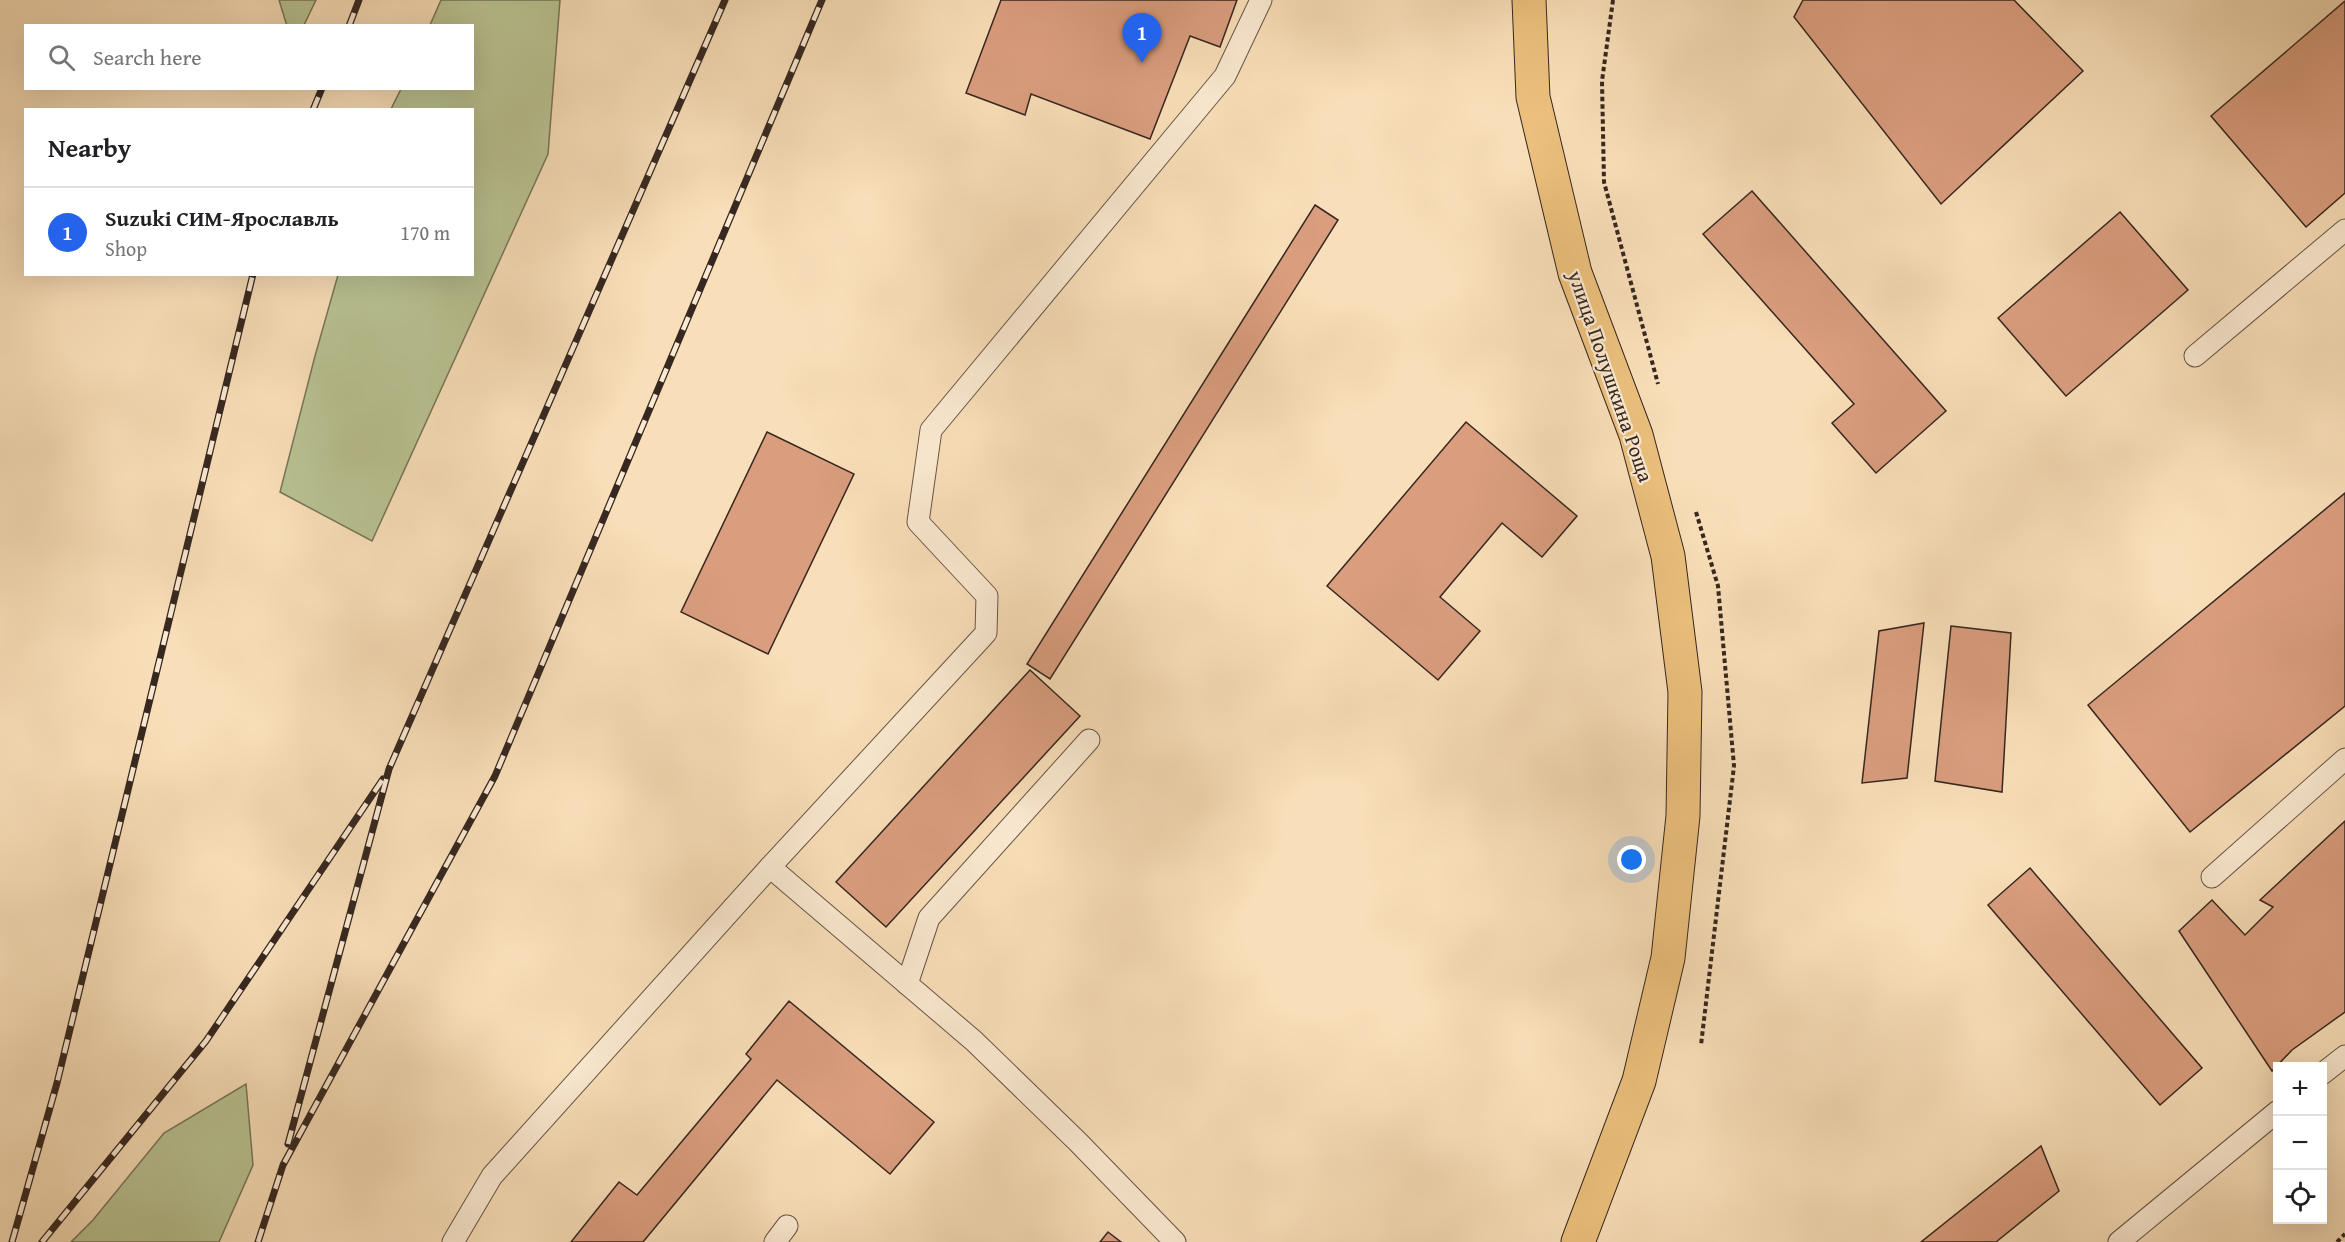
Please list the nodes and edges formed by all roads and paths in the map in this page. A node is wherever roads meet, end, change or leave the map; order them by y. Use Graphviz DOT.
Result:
graph roads {
  1 [pos="1261,0"];
  2 [pos="1528,0"];
  3 [pos="2345,230"];
  4 [pos="2195,356"];
  5 [pos="1089,740"];
  6 [pos="2345,759"];
  7 [pos="770,867"];
  8 [pos="2212,877"];
  9 [pos="907,984"];
  10 [pos="2345,1056"];
  11 [pos="2327,1070"];
  12 [pos="2273,1115"];
  13 [pos="2345,1234"];
  14 [pos="453,1242"];
  15 [pos="1175,1242"];
  16 [pos="1578,1242"];
  17 [pos="2119,1242"];
  18 [pos="2337,1242"];
  1 -- 7 [label="lane"];
  2 -- 16 [label="main road, улица Полушкина Роща"];
  3 -- 4 [label="lane"];
  5 -- 9 [label="lane"];
  6 -- 8 [label="lane"];
  7 -- 9 [label="lane"];
  7 -- 14 [label="lane"];
  9 -- 15 [label="lane"];
  10 -- 11 [label="lane"];
  12 -- 17 [label="lane"];
  13 -- 18 [label="path"];
}
